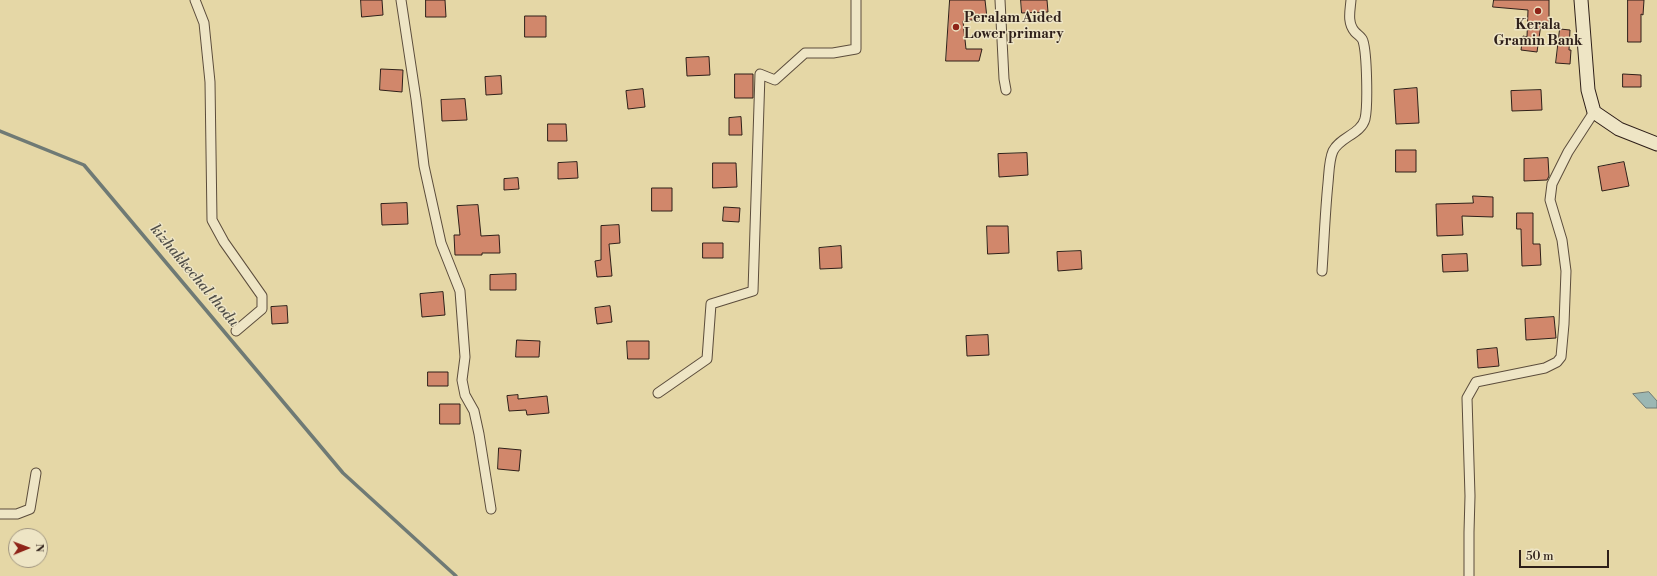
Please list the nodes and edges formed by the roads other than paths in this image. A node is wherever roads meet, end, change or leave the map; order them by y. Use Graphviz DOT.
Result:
graph roads {
  1 [pos="196,0"];
  2 [pos="401,0"];
  3 [pos="856,0"];
  4 [pos="1000,0"];
  5 [pos="1351,0"];
  6 [pos="1581,0"];
  7 [pos="1006,90"];
  8 [pos="1594,112"];
  9 [pos="1657,144"];
  10 [pos="1322,271"];
  11 [pos="236,331"];
  12 [pos="658,393"];
  13 [pos="36,473"];
  14 [pos="491,509"];
  15 [pos="0,514"];
  16 [pos="1469,576"];
  1 -- 11 [label="street"];
  2 -- 14 [label="street"];
  3 -- 12 [label="street"];
  4 -- 7 [label="street"];
  5 -- 10 [label="street"];
  6 -- 8 [label="street"];
  8 -- 9 [label="street"];
  8 -- 16 [label="street"];
  13 -- 15 [label="street"];
}
